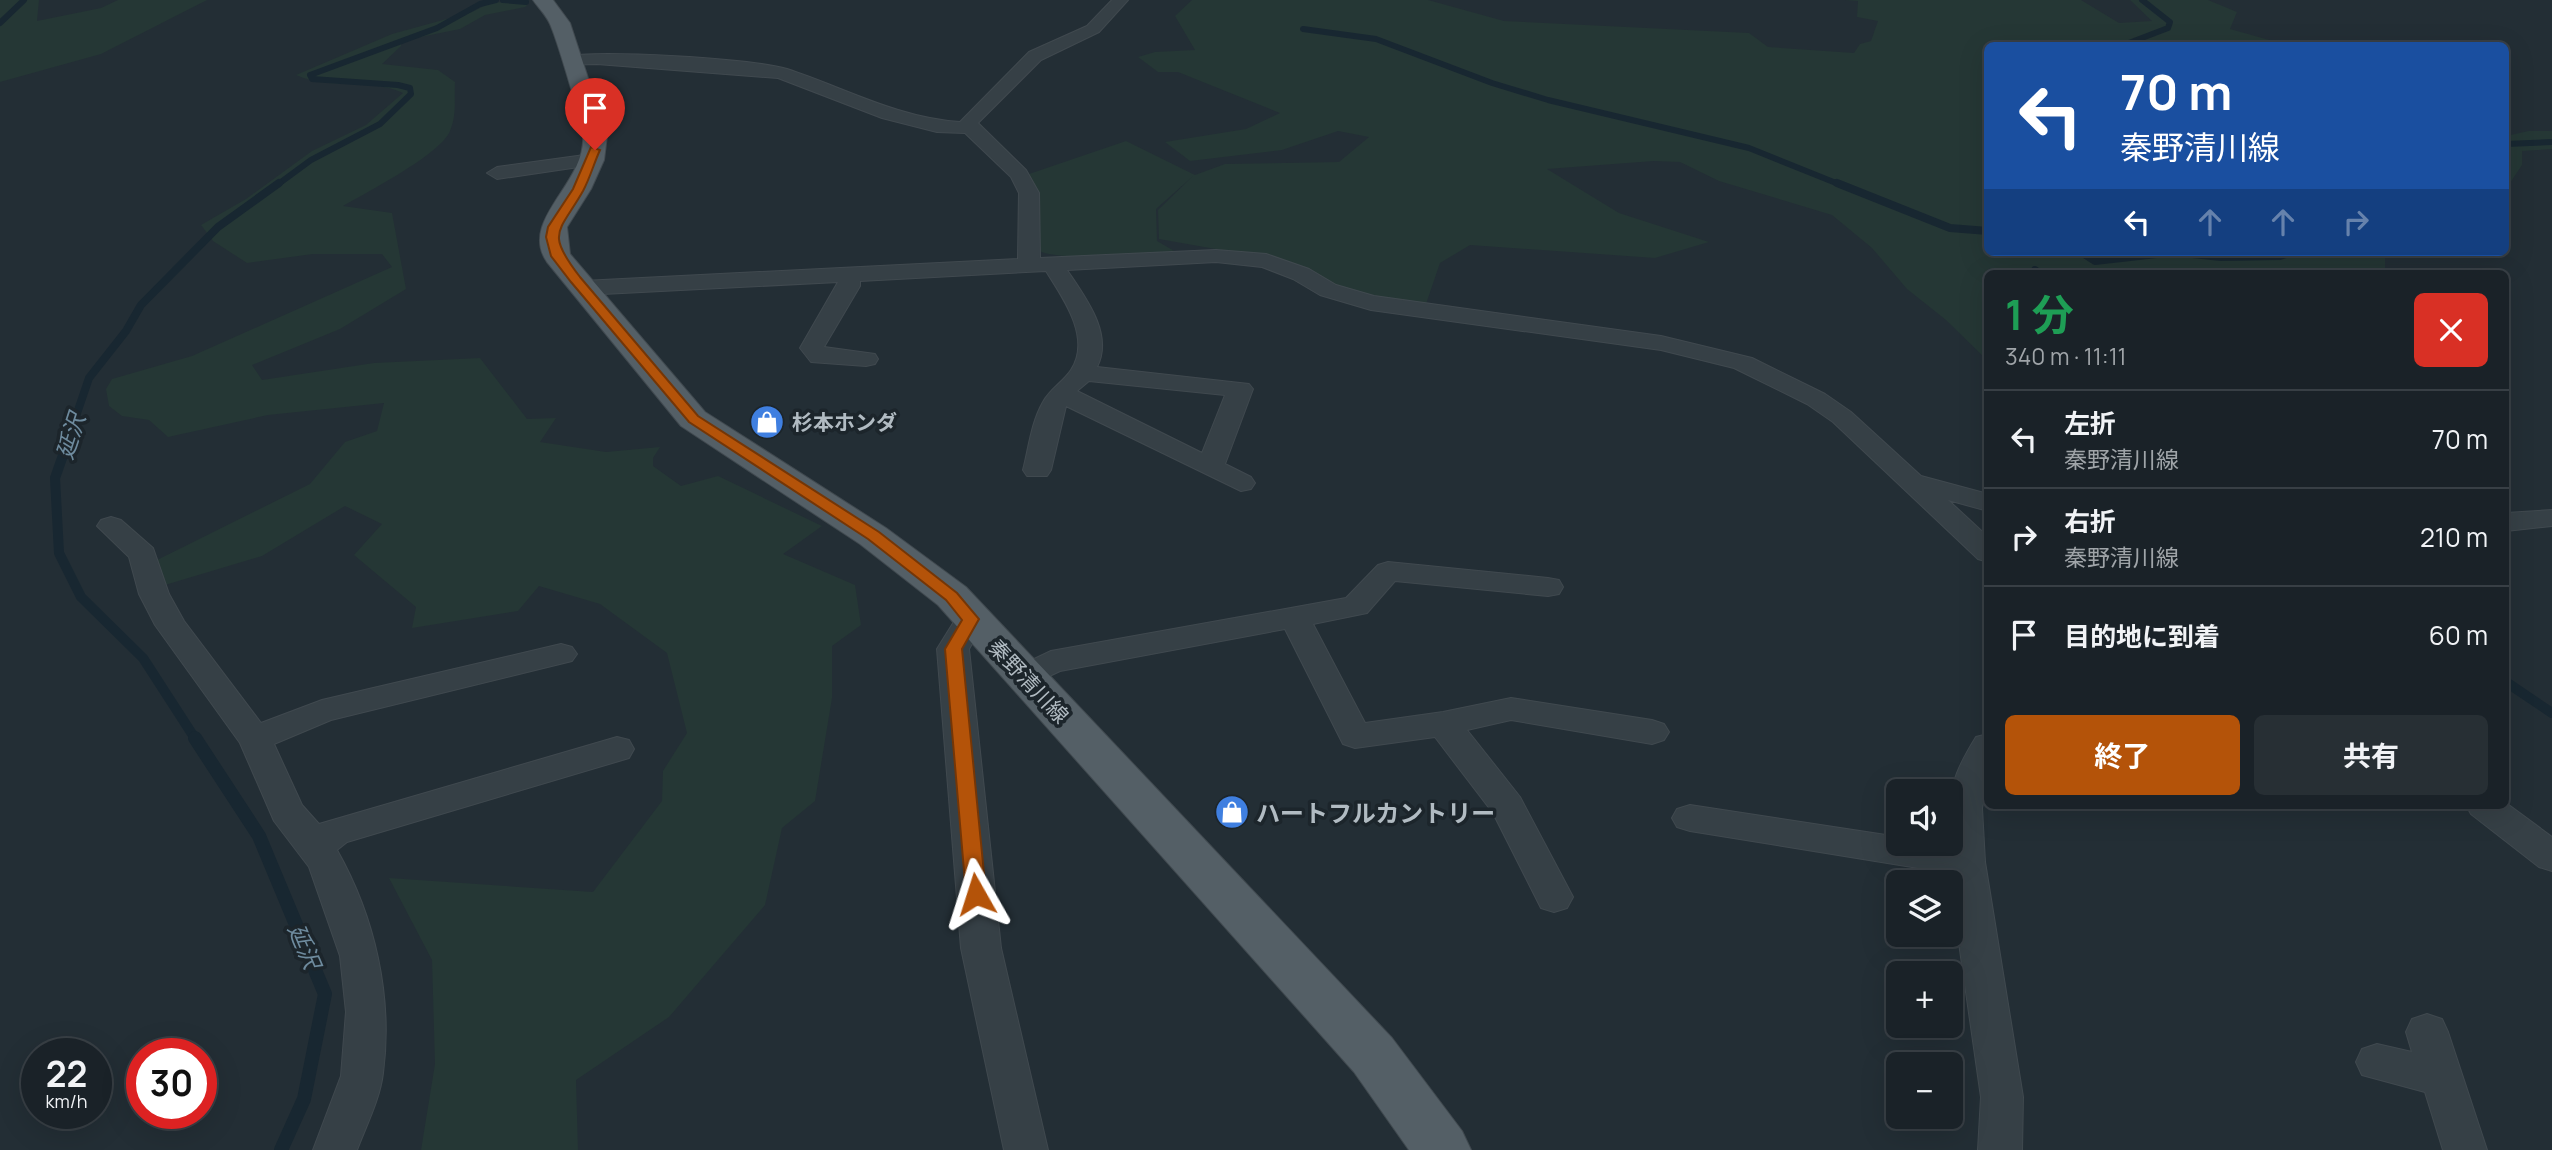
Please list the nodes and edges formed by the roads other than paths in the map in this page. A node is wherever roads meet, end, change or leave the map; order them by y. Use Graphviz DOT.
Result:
graph roads {
  1 [pos="543,0"];
  2 [pos="1119,0"];
  3 [pos="570,61"];
  4 [pos="970,128"];
  5 [pos="592,160"];
  6 [pos="497,173"];
  7 [pos="1040,263"];
  8 [pos="849,272"];
  9 [pos="583,288"];
  10 [pos="866,359"];
  11 [pos="1082,373"];
  12 [pos="1061,393"];
  13 [pos="1210,468"];
  14 [pos="1037,470"];
  15 [pos="1913,482"];
  16 [pos="1241,483"];
  17 [pos="1984,502"];
  18 [pos="2552,518"];
  19 [pos="2509,522"];
  20 [pos="111,526"];
  21 [pos="1984,549"];
  22 [pos="1548,587"];
  23 [pos="1294,617"];
  24 [pos="971,619"];
  25 [pos="561,654"];
  26 [pos="1026,677"];
  27 [pos="1443,724"];
  28 [pos="1652,732"];
  29 [pos="255,739"];
  30 [pos="617,749"];
  31 [pos="1984,752"];
  32 [pos="2489,809"];
  33 [pos="1690,818"];
  34 [pos="317,847"];
  35 [pos="2552,857"];
  36 [pos="1966,862"];
  37 [pos="1554,897"];
  38 [pos="2427,1032"];
  39 [pos="2377,1062"];
  40 [pos="2442,1077"];
  41 [pos="335,1150"];
  42 [pos="1026,1150"];
  43 [pos="1442,1150"];
  44 [pos="2000,1150"];
  45 [pos="2465,1150"];
  1 -- 3 [label="main road, 秦野清川線"];
  2 -- 4 [label="street"];
  3 -- 4 [label="street"];
  3 -- 5 [label="main road, 秦野清川線"];
  4 -- 7 [label="street"];
  5 -- 6 [label="street"];
  5 -- 9 [label="main road, 秦野清川線"];
  7 -- 8 [label="street"];
  7 -- 11 [label="street"];
  7 -- 15 [label="street"];
  8 -- 9 [label="street"];
  8 -- 10 [label="street"];
  9 -- 24 [label="main road, 秦野清川線"];
  11 -- 12 [label="street"];
  11 -- 13 [label="street"];
  12 -- 13 [label="street"];
  12 -- 14 [label="street"];
  13 -- 16 [label="street"];
  15 -- 17 [label="street"];
  15 -- 21 [label="street"];
  18 -- 19 [label="street"];
  20 -- 29 [label="street"];
  22 -- 23 [label="street"];
  23 -- 26 [label="street"];
  23 -- 27 [label="street"];
  24 -- 26 [label="main road, 秦野清川線"];
  24 -- 42 [label="street"];
  25 -- 29 [label="street"];
  26 -- 43 [label="main road, 秦野清川線"];
  27 -- 28 [label="street"];
  27 -- 37 [label="street"];
  29 -- 34 [label="street"];
  30 -- 34 [label="street"];
  31 -- 36 [label="street"];
  32 -- 35 [label="street"];
  33 -- 36 [label="street"];
  34 -- 41 [label="street"];
  36 -- 44 [label="street"];
  38 -- 40 [label="street"];
  39 -- 40 [label="street"];
  40 -- 45 [label="street"];
}
